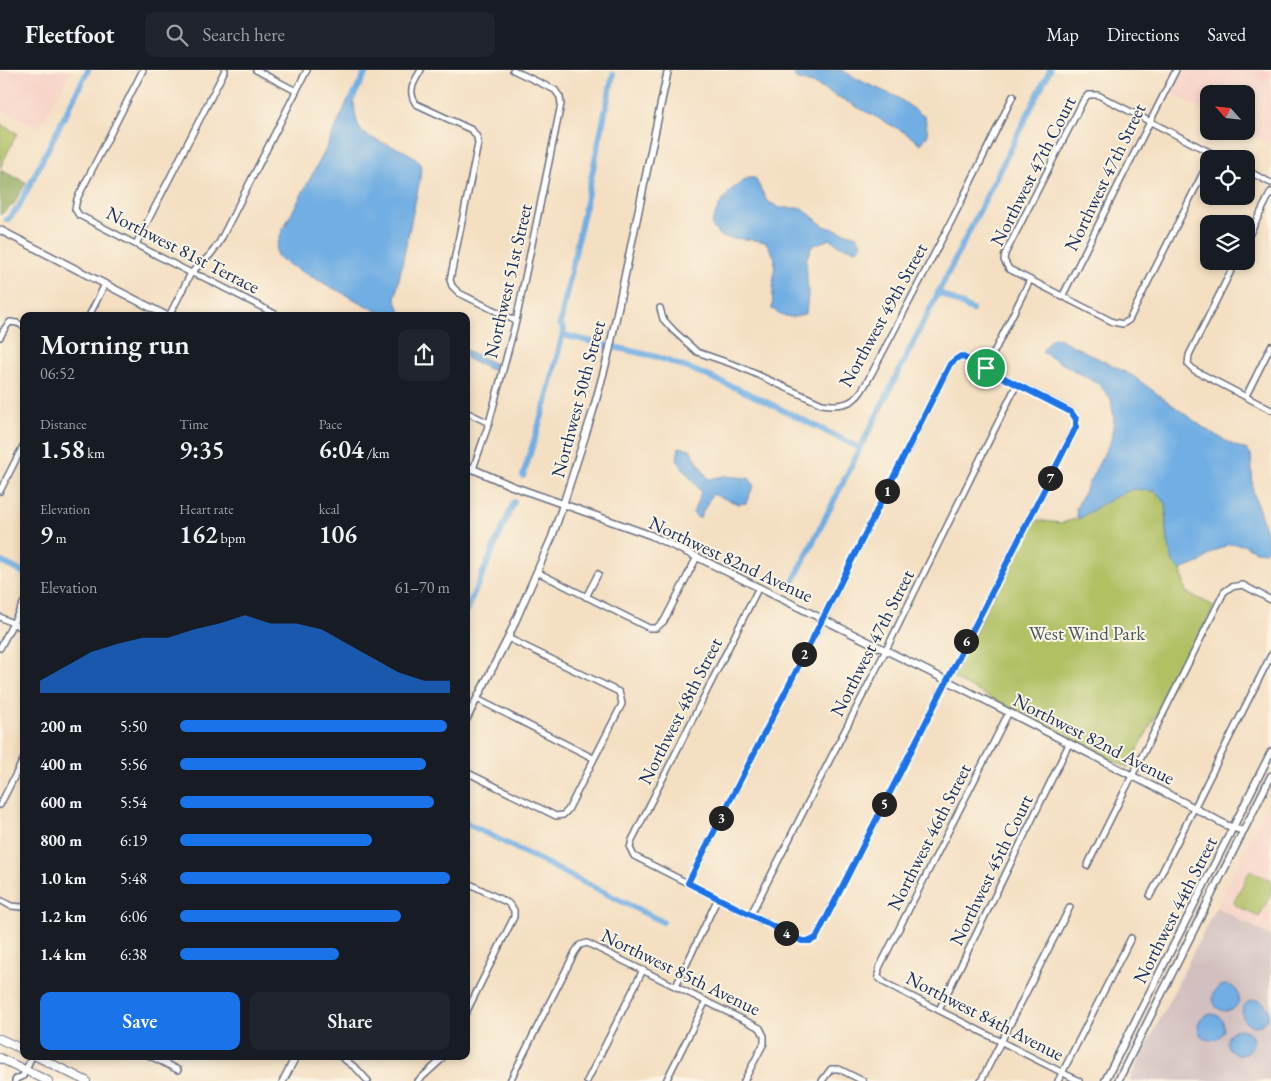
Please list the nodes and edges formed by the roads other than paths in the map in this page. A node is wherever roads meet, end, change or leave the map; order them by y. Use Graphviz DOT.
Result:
graph roads {
  1 [pos="143,70"];
  2 [pos="225,70"];
  3 [pos="256,70"];
  4 [pos="307,70"];
  5 [pos="421,70"];
  6 [pos="513,70"];
  7 [pos="668,70"];
  8 [pos="1176,70"];
  9 [pos="296,91"];
  10 [pos="1013,96"];
  11 [pos="1149,121"];
  12 [pos="1200,152"];
  13 [pos="1255,175"];
  14 [pos="1200,178"];
  15 [pos="1271,183"];
  16 [pos="1271,192"];
  17 [pos="1255,223"];
  18 [pos="0,230"];
  19 [pos="136,244"];
  20 [pos="1232,270"];
  21 [pos="191,273"];
  22 [pos="1030,280"];
  23 [pos="105,284"];
  24 [pos="1062,297"];
  25 [pos="660,308"];
  26 [pos="91,312"];
  27 [pos="160,312"];
  28 [pos="170,312"];
  29 [pos="271,312"];
  30 [pos="516,321"];
  31 [pos="20,324"];
  32 [pos="0,337"];
  33 [pos="1271,346"];
  34 [pos="986,368"];
  35 [pos="1017,384"];
  36 [pos="1246,396"];
  37 [pos="1271,410"];
  38 [pos="470,414"];
  39 [pos="488,423"];
  40 [pos="20,452"];
  41 [pos="470,467"];
  42 [pos="0,491"];
  43 [pos="563,505"];
  44 [pos="697,557"];
  45 [pos="537,572"];
  46 [pos="598,574"];
  47 [pos="759,587"];
  48 [pos="586,597"];
  49 [pos="1271,600"];
  50 [pos="20,610"];
  51 [pos="0,617"];
  52 [pos="823,618"];
  53 [pos="13,623"];
  54 [pos="20,627"];
  55 [pos="508,638"];
  56 [pos="0,648"];
  57 [pos="886,650"];
  58 [pos="1271,655"];
  59 [pos="946,680"];
  60 [pos="477,699"];
  61 [pos="470,712"];
  62 [pos="1009,712"];
  63 [pos="1070,744"];
  64 [pos="1271,752"];
  65 [pos="593,758"];
  66 [pos="20,766"];
  67 [pos="470,774"];
  68 [pos="1132,776"];
  69 [pos="1271,776"];
  70 [pos="0,805"];
  71 [pos="1194,808"];
  72 [pos="1233,827"];
  73 [pos="1243,832"];
  74 [pos="1087,866"];
  75 [pos="688,883"];
  76 [pos="470,884"];
  77 [pos="1150,896"];
  78 [pos="718,898"];
  79 [pos="0,900"];
  80 [pos="20,906"];
  81 [pos="1070,907"];
  82 [pos="750,914"];
  83 [pos="1131,938"];
  84 [pos="643,970"];
  85 [pos="878,977"];
  86 [pos="676,986"];
  87 [pos="706,1001"];
  88 [pos="470,1005"];
  89 [pos="939,1010"];
  90 [pos="1139,1014"];
  91 [pos="1149,1019"];
  92 [pos="0,1039"];
  93 [pos="1002,1042"];
  94 [pos="20,1048"];
  95 [pos="0,1058"];
  96 [pos="30,1060"];
  97 [pos="44,1060"];
  98 [pos="158,1060"];
  99 [pos="294,1060"];
  100 [pos="345,1060"];
  101 [pos="441,1060"];
  102 [pos="178,1070"];
  103 [pos="1062,1072"];
  104 [pos="24,1076"];
  105 [pos="15,1081"];
  106 [pos="48,1081"];
  107 [pos="86,1081"];
  108 [pos="283,1081"];
  109 [pos="368,1081"];
  110 [pos="418,1081"];
  111 [pos="510,1081"];
  112 [pos="587,1081"];
  113 [pos="666,1081"];
  114 [pos="744,1081"];
  115 [pos="822,1081"];
  116 [pos="863,1081"];
  117 [pos="981,1081"];
  118 [pos="1058,1081"];
  119 [pos="1079,1081"];
  120 [pos="1105,1081"];
  121 [pos="1118,1081"];
  1 -- 19 [label="street, Northwest 81st Terrace"];
  2 -- 19 [label="street"];
  3 -- 9 [label="street"];
  4 -- 9 [label="street"];
  5 -- 30 [label="street"];
  6 -- 30 [label="street, Northwest 51st Street"];
  7 -- 43 [label="street, Northwest 50th Street"];
  8 -- 11 [label="street, Northwest 47th Street"];
  9 -- 21 [label="street"];
  10 -- 25 [label="street, Northwest 49th Street"];
  11 -- 12 [label="street"];
  11 -- 22 [label="street, Northwest 47th Court"];
  11 -- 24 [label="street, Northwest 47th Street"];
  13 -- 15 [label="street"];
  14 -- 24 [label="street"];
  16 -- 17 [label="street"];
  18 -- 23 [label="street"];
  19 -- 21 [label="street, Northwest 81st Terrace"];
  20 -- 36 [label="street"];
  21 -- 28 [label="street"];
  21 -- 29 [label="street, Northwest 81st Terrace"];
  22 -- 24 [label="street"];
  22 -- 34 [label="street"];
  23 -- 26 [label="street"];
  23 -- 27 [label="street"];
  30 -- 39 [label="street, Northwest 51st Street"];
  31 -- 32 [label="street"];
  33 -- 36 [label="street"];
  34 -- 35 [label="street"];
  34 -- 52 [label="street"];
  35 -- 57 [label="street, Northwest 47th Street"];
  35 -- 59 [label="street"];
  36 -- 37 [label="street"];
  38 -- 39 [label="street"];
  39 -- 41 [label="street, Northwest 51st Street"];
  40 -- 42 [label="street"];
  41 -- 43 [label="street, Northwest 82nd Avenue"];
  43 -- 44 [label="street, Northwest 82nd Avenue"];
  43 -- 45 [label="street, Northwest 50th Street"];
  44 -- 47 [label="street, Northwest 82nd Avenue"];
  44 -- 48 [label="street"];
  45 -- 48 [label="street"];
  45 -- 55 [label="street, Northwest 50th Street"];
  46 -- 48 [label="street"];
  47 -- 52 [label="street, Northwest 82nd Avenue"];
  47 -- 75 [label="street, Northwest 48th Street"];
  49 -- 68 [label="street"];
  50 -- 53 [label="street"];
  51 -- 53 [label="street"];
  52 -- 57 [label="street, Northwest 82nd Avenue"];
  52 -- 75 [label="street"];
  53 -- 54 [label="street"];
  53 -- 56 [label="street"];
  55 -- 60 [label="street, Northwest 50th Street"];
  55 -- 65 [label="street"];
  57 -- 59 [label="street, Northwest 82nd Avenue"];
  57 -- 82 [label="street, Northwest 47th Street"];
  58 -- 71 [label="street"];
  59 -- 62 [label="street, Northwest 82nd Avenue"];
  59 -- 82 [label="street"];
  60 -- 61 [label="street, Northwest 50th Street"];
  60 -- 65 [label="street"];
  62 -- 63 [label="street, Northwest 82nd Avenue"];
  62 -- 85 [label="street, Northwest 46th Street"];
  63 -- 68 [label="street, Northwest 82nd Avenue"];
  63 -- 89 [label="street, Northwest 45th Court"];
  64 -- 72 [label="street, Northwest 44th Street"];
  65 -- 67 [label="street"];
  66 -- 70 [label="street"];
  68 -- 71 [label="street, Northwest 82nd Avenue"];
  68 -- 74 [label="street"];
  69 -- 73 [label="street, Northwest 44th Street"];
  71 -- 72 [label="street, Northwest 82nd Avenue"];
  71 -- 77 [label="street"];
  72 -- 73 [label="street, Northwest 82nd Avenue"];
  72 -- 90 [label="street, Northwest 44th Street"];
  73 -- 91 [label="street, Northwest 44th Street"];
  75 -- 78 [label="street"];
  76 -- 88 [label="street"];
  78 -- 82 [label="street"];
  78 -- 86 [label="street"];
  79 -- 80 [label="street"];
  81 -- 93 [label="street"];
  83 -- 103 [label="street"];
  84 -- 86 [label="street, Northwest 85th Avenue"];
  84 -- 111 [label="street, Northwest 85th Avenue"];
  84 -- 112 [label="street"];
  85 -- 89 [label="street, Northwest 84th Avenue"];
  86 -- 87 [label="street, Northwest 85th Avenue"];
  87 -- 113 [label="street"];
  87 -- 114 [label="street, Northwest 85th Avenue"];
  89 -- 93 [label="street, Northwest 84th Avenue"];
  90 -- 91 [label="street"];
  90 -- 120 [label="street, Northwest 44th Street"];
  91 -- 121 [label="street, Northwest 44th Street"];
  92 -- 94 [label="main road"];
  93 -- 103 [label="street, Northwest 84th Avenue"];
  93 -- 117 [label="street"];
  95 -- 104 [label="main road"];
  96 -- 104 [label="street"];
  97 -- 107 [label="main road"];
  98 -- 102 [label="street"];
  99 -- 108 [label="street"];
  100 -- 109 [label="street"];
  101 -- 110 [label="street"];
  103 -- 118 [label="street"];
  103 -- 119 [label="street, Northwest 84th Avenue"];
  104 -- 105 [label="street"];
  104 -- 106 [label="main road"];
  115 -- 116 [label="street"];
}
